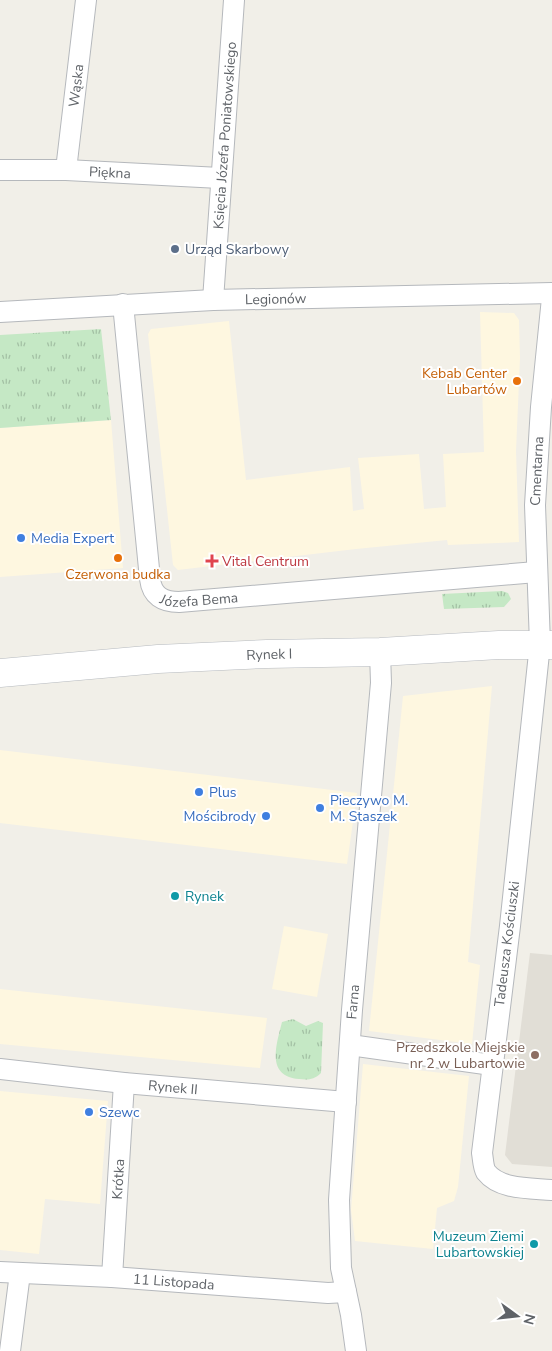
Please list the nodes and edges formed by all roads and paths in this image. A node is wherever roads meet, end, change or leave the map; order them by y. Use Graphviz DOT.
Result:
graph roads {
  1 [pos="86,0"];
  2 [pos="234,0"];
  3 [pos="0,170"];
  4 [pos="66,170"];
  5 [pos="220,178"];
  6 [pos="552,293"];
  7 [pos="552,298"];
  8 [pos="213,300"];
  9 [pos="123,304"];
  10 [pos="0,312"];
  11 [pos="536,572"];
  12 [pos="546,645"];
  13 [pos="380,652"];
  14 [pos="0,673"];
  15 [pos="350,1046"];
  16 [pos="492,1065"];
  17 [pos="0,1069"];
  18 [pos="124,1083"];
  19 [pos="346,1102"];
  20 [pos="552,1190"];
  21 [pos="0,1272"];
  22 [pos="20,1273"];
  23 [pos="112,1277"];
  24 [pos="346,1292"];
  25 [pos="10,1351"];
  26 [pos="356,1351"];
  1 -- 4 [label="street, Wąska"];
  2 -- 5 [label="street, Księcia Józefa Poniatowskiego"];
  3 -- 4 [label="street, Piękna"];
  4 -- 5 [label="street, Piękna"];
  5 -- 8 [label="street, Księcia Józefa Poniatowskiego"];
  6 -- 8 [label="street, Legionów"];
  7 -- 11 [label="street, Cmentarna"];
  8 -- 9 [label="street, Legionów"];
  9 -- 10 [label="street, Legionów"];
  9 -- 11 [label="street, Józefa Bema"];
  11 -- 12 [label="street, Cmentarna"];
  12 -- 13 [label="main road, Rynek I"];
  12 -- 16 [label="street, Tadeusza Kościuszki"];
  13 -- 14 [label="main road, Rynek I"];
  13 -- 15 [label="street, Farna"];
  15 -- 16 [label="street"];
  15 -- 19 [label="street, Farna"];
  16 -- 20 [label="street, Tadeusza Kościuszki"];
  17 -- 18 [label="street, Rynek II"];
  18 -- 19 [label="street, Rynek II"];
  18 -- 23 [label="street, Krótka"];
  19 -- 24 [label="street, Farna"];
  21 -- 22 [label="street, 11 Listopada"];
  22 -- 23 [label="street, 11 Listopada"];
  22 -- 25 [label="street"];
  23 -- 24 [label="street, 11 Listopada"];
  24 -- 26 [label="street, Farna"];
}
